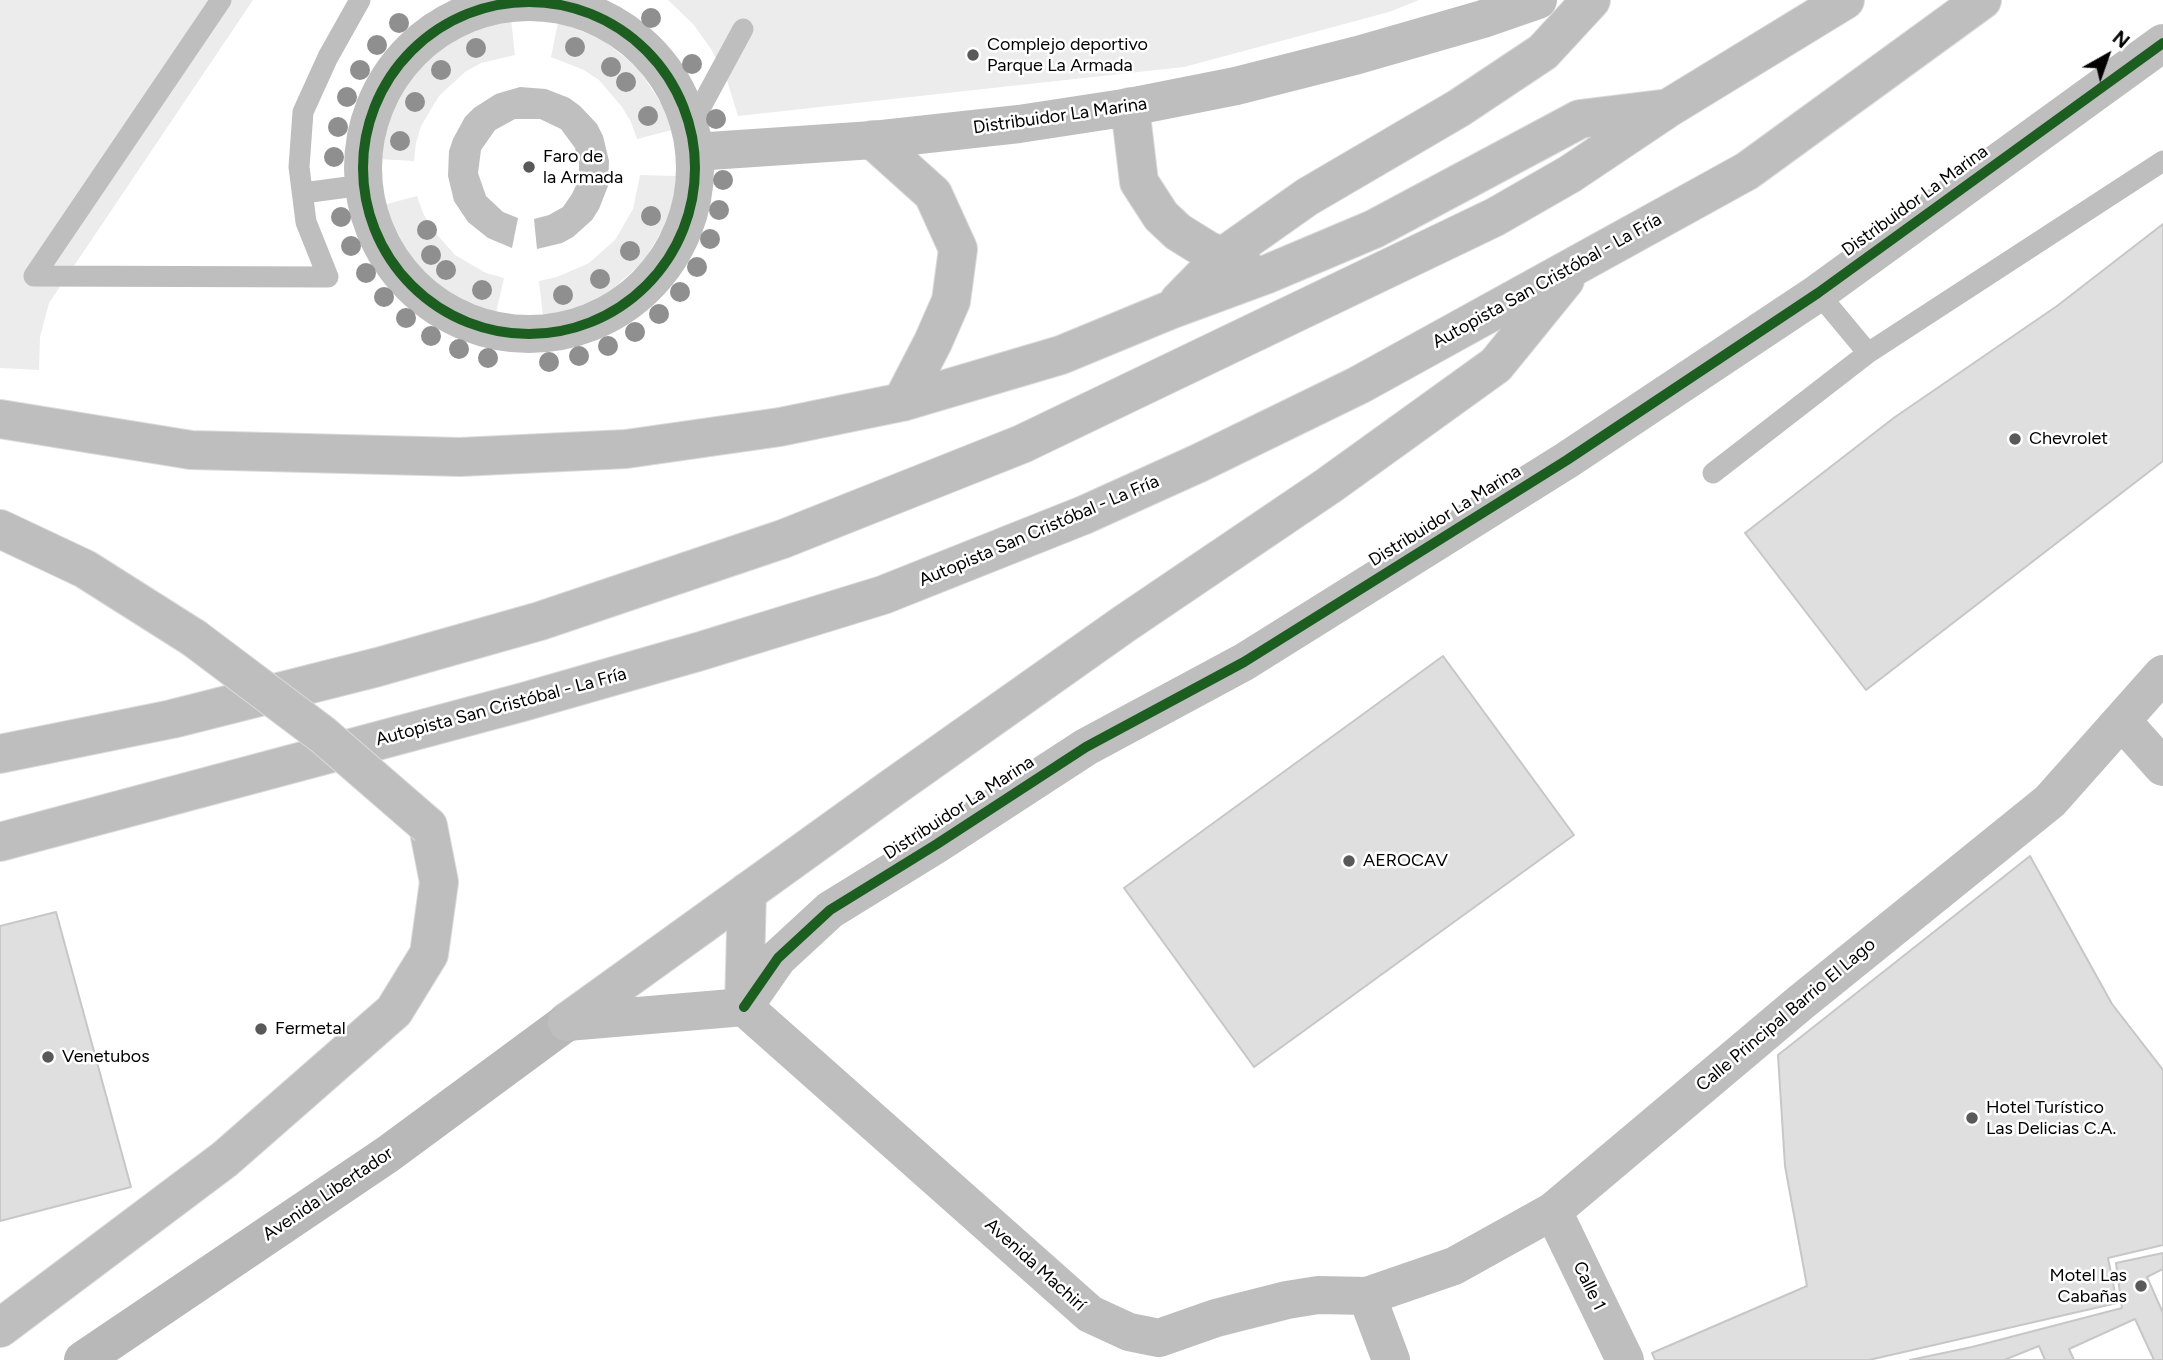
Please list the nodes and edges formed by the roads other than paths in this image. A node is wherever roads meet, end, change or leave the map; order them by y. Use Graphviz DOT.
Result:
graph roads {
  1 [pos="221,0"];
  2 [pos="359,0"];
  3 [pos="1538,0"];
  4 [pos="1591,0"];
  5 [pos="1845,0"];
  6 [pos="1982,0"];
  7 [pos="537,1"];
  8 [pos="743,29"];
  9 [pos="2163,43"];
  10 [pos="1130,107"];
  11 [pos="1670,107"];
  12 [pos="692,139"];
  13 [pos="873,140"];
  14 [pos="2163,161"];
  15 [pos="363,185"];
  16 [pos="303,193"];
  17 [pos="1222,257"];
  18 [pos="1577,265"];
  19 [pos="1265,275"];
  20 [pos="1818,293"];
  21 [pos="1170,310"];
  22 [pos="1868,352"];
  23 [pos="902,401"];
  24 [pos="0,419"];
  25 [pos="1713,473"];
  26 [pos="0,529"];
  27 [pos="2163,674"];
  28 [pos="2122,721"];
  29 [pos="0,754"];
  30 [pos="2163,767"];
  31 [pos="0,842"];
  32 [pos="747,892"];
  33 [pos="744,1007"];
  34 [pos="567,1022"];
  35 [pos="1553,1211"];
  36 [pos="1367,1296"];
  37 [pos="0,1328"];
  38 [pos="83,1360"];
  39 [pos="1391,1360"];
  40 [pos="1625,1360"];
  1 -- 16 [label="lane"];
  2 -- 16 [label="lane"];
  3 -- 10 [label="main road, Distribuidor La Marina"];
  4 -- 17 [label="main road"];
  5 -- 11 [label="main road"];
  6 -- 18 [label="main road, Autopista San Cristóbal - La Fría"];
  7 -- 12 [label="main road"];
  7 -- 15 [label="main road"];
  8 -- 12 [label="lane"];
  9 -- 20 [label="main road, Distribuidor La Marina"];
  10 -- 13 [label="main road, Distribuidor La Marina"];
  10 -- 17 [label="main road"];
  11 -- 19 [label="main road"];
  11 -- 29 [label="main road"];
  12 -- 13 [label="main road, Distribuidor La Marina"];
  12 -- 15 [label="main road"];
  13 -- 23 [label="main road"];
  14 -- 22 [label="lane"];
  15 -- 16 [label="lane"];
  17 -- 19 [label="main road"];
  17 -- 21 [label="main road"];
  18 -- 31 [label="main road, Autopista San Cristóbal - La Fría"];
  18 -- 32 [label="main road"];
  19 -- 21 [label="main road"];
  20 -- 22 [label="lane"];
  20 -- 33 [label="main road, Distribuidor La Marina"];
  21 -- 23 [label="main road"];
  22 -- 25 [label="lane"];
  23 -- 24 [label="main road"];
  26 -- 37 [label="main road, bridge"];
  27 -- 28 [label="main road, Calle Principal Barrio El Lago"];
  28 -- 30 [label="main road"];
  28 -- 35 [label="main road, Calle Principal Barrio El Lago"];
  32 -- 33 [label="main road"];
  32 -- 34 [label="main road"];
  33 -- 34 [label="main road"];
  33 -- 36 [label="main road, Avenida Machirí"];
  34 -- 38 [label="main road, Avenida Libertador"];
  35 -- 36 [label="main road, Calle Principal Barrio El Lago"];
  35 -- 40 [label="main road, Calle 1"];
  36 -- 39 [label="main road"];
}
